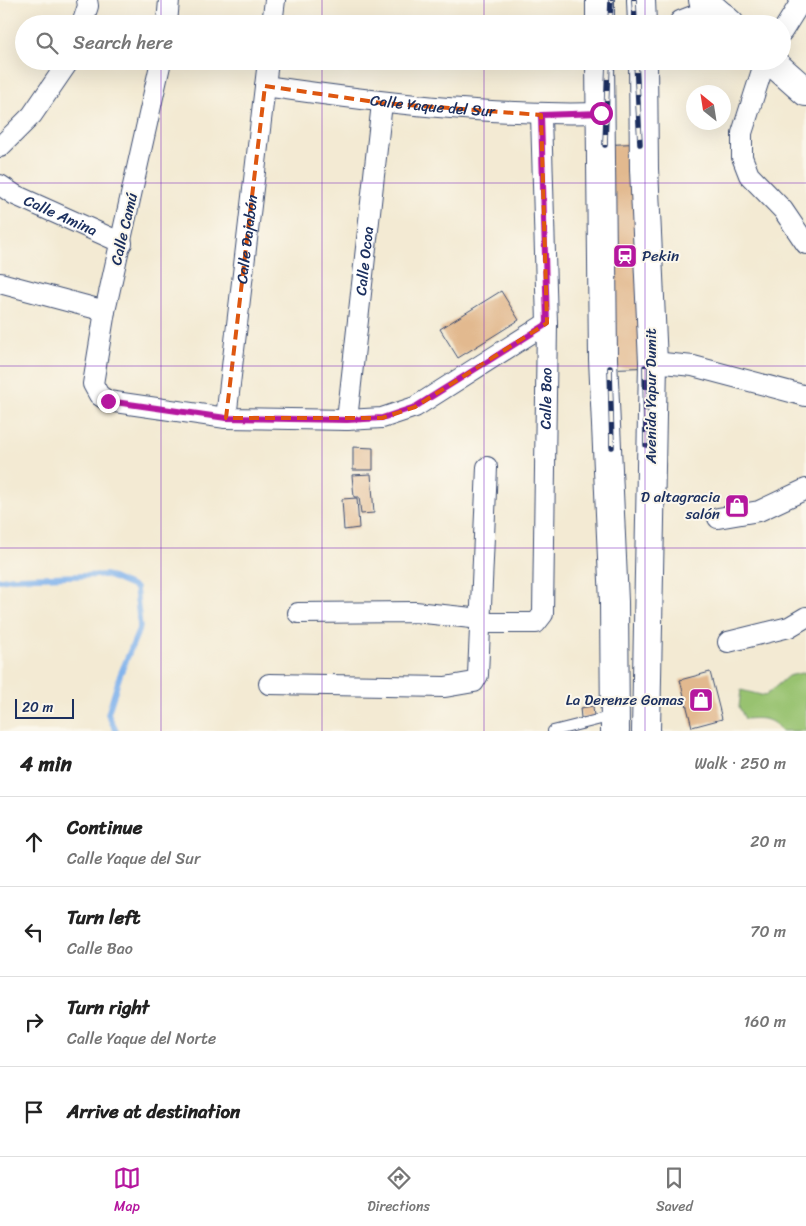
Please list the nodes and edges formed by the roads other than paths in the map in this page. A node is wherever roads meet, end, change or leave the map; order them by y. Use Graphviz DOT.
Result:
graph roads {
  1 [pos="87,0"];
  2 [pos="169,0"];
  3 [pos="275,0"];
  4 [pos="600,0"];
  5 [pos="641,0"];
  6 [pos="802,0"];
  7 [pos="85,15"];
  8 [pos="168,15"];
  9 [pos="273,15"];
  10 [pos="600,15"];
  11 [pos="642,15"];
  12 [pos="791,18"];
  13 [pos="63,70"];
  14 [pos="159,70"];
  15 [pos="267,70"];
  16 [pos="600,70"];
  17 [pos="643,70"];
  18 [pos="762,70"];
  19 [pos="781,70"];
  20 [pos="265,86"];
  21 [pos="806,92"];
  22 [pos="382,103"];
  23 [pos="601,113"];
  24 [pos="541,115"];
  25 [pos="0,147"];
  26 [pos="0,185"];
  27 [pos="122,243"];
  28 [pos="806,244"];
  29 [pos="0,283"];
  30 [pos="105,311"];
  31 [pos="547,324"];
  32 [pos="653,362"];
  33 [pos="806,396"];
  34 [pos="226,418"];
  35 [pos="347,420"];
  36 [pos="487,467"];
  37 [pos="806,489"];
  38 [pos="718,518"];
  39 [pos="298,613"];
  40 [pos="806,617"];
  41 [pos="481,621"];
  42 [pos="728,642"];
  43 [pos="269,684"];
  44 [pos="615,723"];
  45 [pos="553,731"];
  46 [pos="646,731"];
  1 -- 7 [label="street"];
  2 -- 8 [label="street"];
  3 -- 9 [label="street"];
  4 -- 10 [label="main road"];
  5 -- 11 [label="main road"];
  6 -- 12 [label="street"];
  13 -- 25 [label="street"];
  14 -- 27 [label="street, Calle Camú"];
  15 -- 20 [label="street, Calle Dajabón"];
  16 -- 23 [label="main road"];
  17 -- 32 [label="main road, Avenida Yapur Dumit"];
  18 -- 28 [label="street"];
  19 -- 21 [label="main road"];
  20 -- 22 [label="street, Calle Yaque del Sur"];
  20 -- 34 [label="street, Calle Dajabón"];
  22 -- 24 [label="street, Calle Yaque del Sur"];
  22 -- 35 [label="street, Calle Ocoa"];
  23 -- 24 [label="street, Calle Yaque del Sur"];
  23 -- 44 [label="main road"];
  24 -- 31 [label="street, Calle Bao"];
  26 -- 27 [label="street, Calle Amina"];
  27 -- 30 [label="street, Calle Camú"];
  29 -- 30 [label="street"];
  30 -- 34 [label="street, Calle Camú"];
  31 -- 35 [label="street"];
  31 -- 41 [label="street, Calle Bao"];
  32 -- 33 [label="street"];
  32 -- 46 [label="main road, Avenida Yapur Dumit"];
  34 -- 35 [label="street"];
  36 -- 41 [label="street"];
  37 -- 38 [label="street"];
  39 -- 41 [label="street"];
  40 -- 42 [label="street"];
  41 -- 43 [label="street"];
  44 -- 45 [label="lane"];
}
